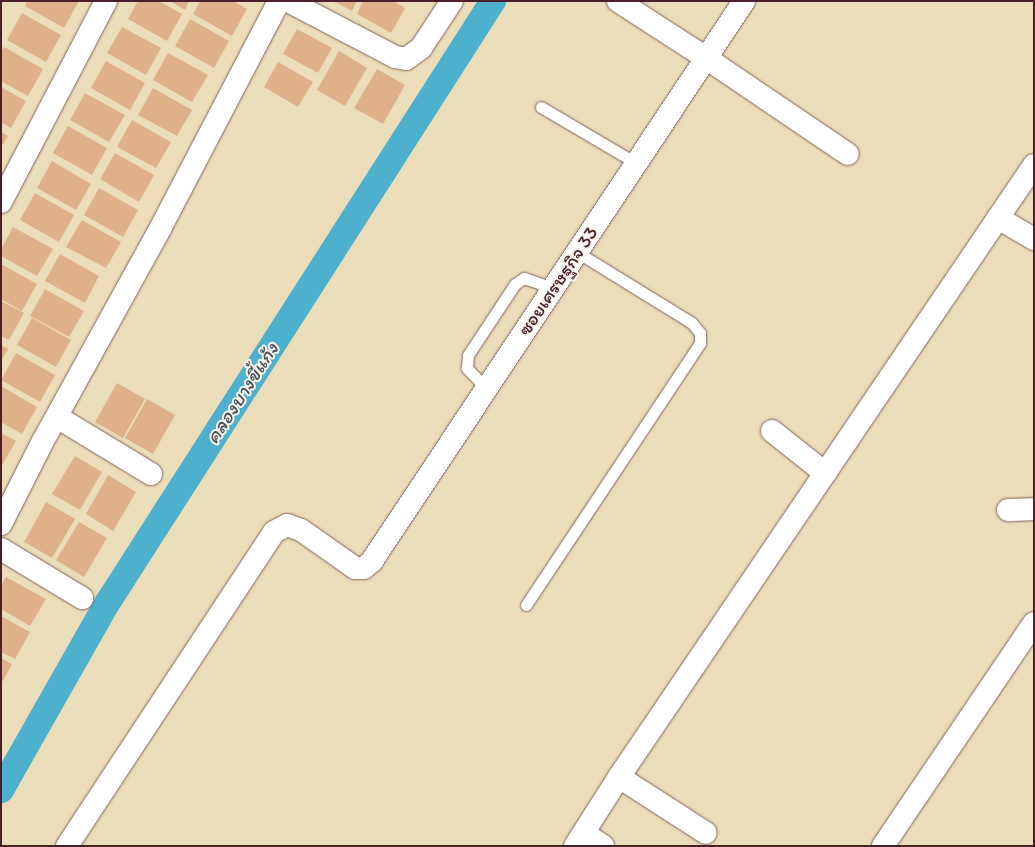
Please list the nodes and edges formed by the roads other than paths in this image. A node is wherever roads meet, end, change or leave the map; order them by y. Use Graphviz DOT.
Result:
graph roads {
  1 [pos="106,1"];
  2 [pos="279,1"];
  3 [pos="288,1"];
  4 [pos="452,1"];
  5 [pos="618,1"];
  6 [pos="744,1"];
  7 [pos="706,58"];
  8 [pos="541,107"];
  9 [pos="848,154"];
  10 [pos="636,162"];
  11 [pos="1034,165"];
  12 [pos="1,202"];
  13 [pos="998,218"];
  14 [pos="1034,239"];
  15 [pos="577,252"];
  16 [pos="553,288"];
  17 [pos="486,388"];
  18 [pos="57,417"];
  19 [pos="772,431"];
  20 [pos="825,473"];
  21 [pos="151,474"];
  22 [pos="1034,509"];
  23 [pos="1008,510"];
  24 [pos="1,524"];
  25 [pos="1,550"];
  26 [pos="82,598"];
  27 [pos="526,605"];
  28 [pos="1034,623"];
  29 [pos="619,777"];
  30 [pos="706,833"];
  31 [pos="579,839"];
  32 [pos="67,846"];
  33 [pos="603,846"];
  34 [pos="883,846"];
  1 -- 12 [label="street"];
  2 -- 18 [label="street"];
  3 -- 4 [label="street"];
  5 -- 7 [label="street"];
  6 -- 7 [label="street, ซอยเศรษฐกิจ 33"];
  7 -- 9 [label="street"];
  7 -- 10 [label="street, ซอยเศรษฐกิจ 33"];
  8 -- 10 [label="lane"];
  10 -- 15 [label="street, ซอยเศรษฐกิจ 33"];
  11 -- 13 [label="street"];
  13 -- 14 [label="street"];
  13 -- 20 [label="street"];
  15 -- 16 [label="street, ซอยเศรษฐกิจ 33"];
  15 -- 27 [label="lane"];
  16 -- 17 [label="street, ซอยเศรษฐกิจ 33"];
  16 -- 17 [label="lane"];
  17 -- 32 [label="street, ซอยเศรษฐกิจ 33"];
  18 -- 21 [label="street"];
  18 -- 24 [label="street"];
  19 -- 20 [label="street"];
  20 -- 29 [label="street"];
  22 -- 23 [label="street"];
  25 -- 26 [label="street"];
  28 -- 34 [label="street"];
  29 -- 30 [label="street"];
  29 -- 31 [label="street"];
  31 -- 33 [label="street"];
}
